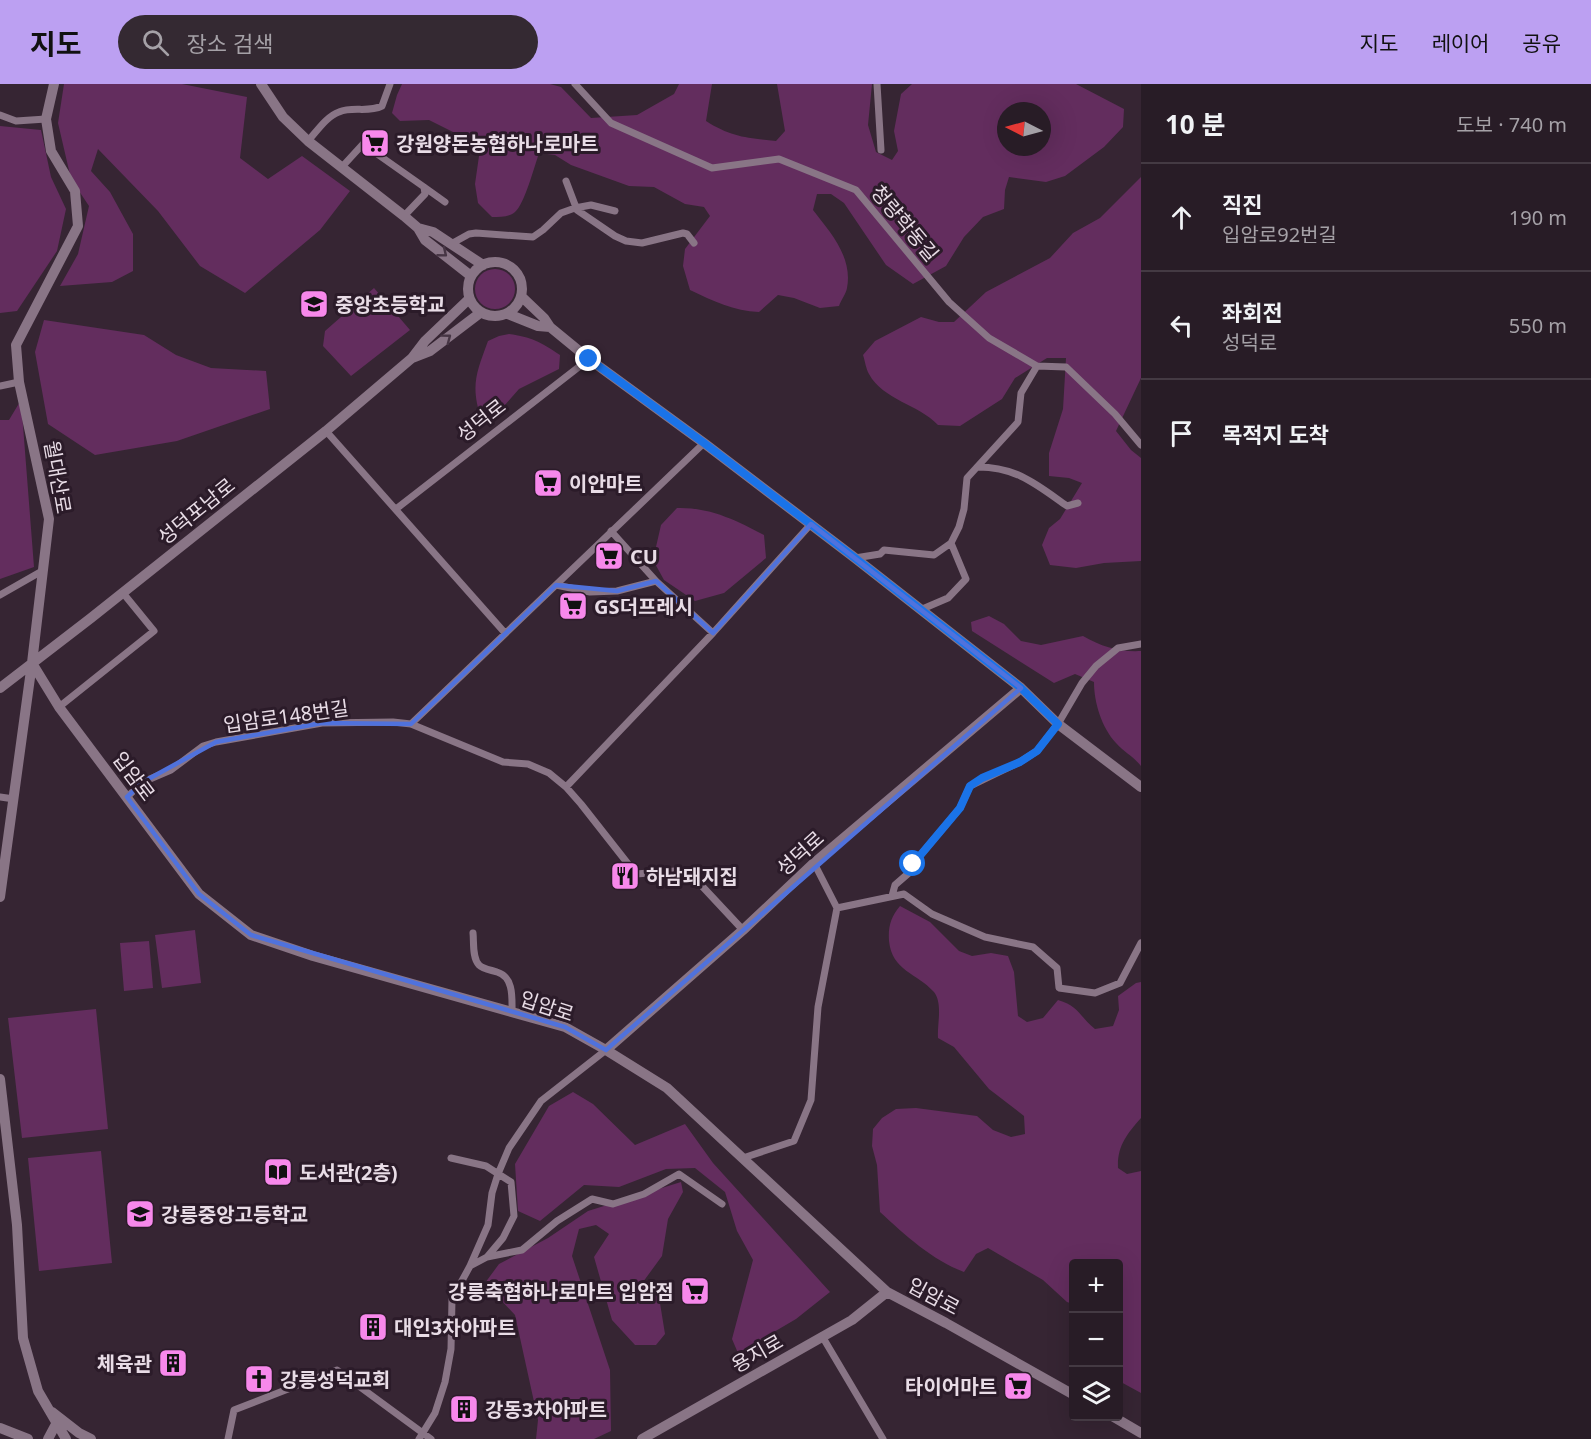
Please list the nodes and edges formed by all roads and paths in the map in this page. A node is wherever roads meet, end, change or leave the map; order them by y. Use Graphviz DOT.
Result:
graph roads {
  1 [pos="54,84"];
  2 [pos="261,84"];
  3 [pos="390,84"];
  4 [pos="575,84"];
  5 [pos="878,84"];
  6 [pos="0,115"];
  7 [pos="46,119"];
  8 [pos="308,141"];
  9 [pos="880,150"];
  10 [pos="341,168"];
  11 [pos="566,181"];
  12 [pos="424,187"];
  13 [pos="445,202"];
  14 [pos="575,208"];
  15 [pos="615,211"];
  16 [pos="404,216"];
  17 [pos="418,228"];
  18 [pos="694,243"];
  19 [pos="451,244"];
  20 [pos="483,265"];
  21 [pos="471,276"];
  22 [pos="522,297"];
  23 [pos="469,299"];
  24 [pos="480,313"];
  25 [pos="508,314"];
  26 [pos="550,327"];
  27 [pos="412,358"];
  28 [pos="589,359"];
  29 [pos="1036,366"];
  30 [pos="19,382"];
  31 [pos="0,386"];
  32 [pos="326,431"];
  33 [pos="704,443"];
  34 [pos="1141,445"];
  35 [pos="978,467"];
  36 [pos="1078,503"];
  37 [pos="396,509"];
  38 [pos="811,524"];
  39 [pos="611,531"];
  40 [pos="951,543"];
  41 [pos="855,558"];
  42 [pos="42,571"];
  43 [pos="656,580"];
  44 [pos="556,585"];
  45 [pos="123,592"];
  46 [pos="0,595"];
  47 [pos="920,610"];
  48 [pos="505,633"];
  49 [pos="713,633"];
  50 [pos="1141,644"];
  51 [pos="32,663"];
  52 [pos="0,688"];
  53 [pos="1021,688"];
  54 [pos="59,707"];
  55 [pos="411,724"];
  56 [pos="1058,724"];
  57 [pos="566,786"];
  58 [pos="1141,787"];
  59 [pos="0,797"];
  60 [pos="127,797"];
  61 [pos="14,800"];
  62 [pos="814,863"];
  63 [pos="892,896"];
  64 [pos="0,897"];
  65 [pos="837,908"];
  66 [pos="743,930"];
  67 [pos="473,933"];
  68 [pos="1141,943"];
  69 [pos="512,1013"];
  70 [pos="606,1050"];
  71 [pos="0,1079"];
  72 [pos="451,1158"];
  73 [pos="743,1158"];
  74 [pos="498,1174"];
  75 [pos="722,1204"];
  76 [pos="487,1257"];
  77 [pos="470,1266"];
  78 [pos="887,1292"];
  79 [pos="822,1336"];
  80 [pos="1069,1392"];
  81 [pos="46,1408"];
  82 [pos="1121,1421"];
  83 [pos="56,1424"];
  84 [pos="0,1428"];
  85 [pos="1141,1433"];
  86 [pos="421,1436"];
  87 [pos="646,1438"];
  88 [pos="28,1439"];
  89 [pos="48,1439"];
  90 [pos="66,1439"];
  91 [pos="91,1439"];
  92 [pos="228,1439"];
  93 [pos="431,1439"];
  94 [pos="883,1439"];
  1 -- 7 [label="street, 월대산로"];
  2 -- 8 [label="street"];
  3 -- 8 [label="street"];
  4 -- 29 [label="street, 청량학동길"];
  5 -- 9 [label="street"];
  6 -- 7 [label="street"];
  7 -- 30 [label="street, 월대산로"];
  8 -- 10 [label="street"];
  10 -- 12 [label="street"];
  10 -- 16 [label="street"];
  11 -- 14 [label="street"];
  12 -- 13 [label="street"];
  12 -- 16 [label="street"];
  14 -- 15 [label="street"];
  14 -- 18 [label="street"];
  14 -- 19 [label="street"];
  16 -- 17 [label="street"];
  17 -- 19 [label="street"];
  17 -- 21 [label="street, one-way"];
  19 -- 20 [label="street"];
  20 -- 21 [label="street"];
  20 -- 22 [label="street"];
  21 -- 23 [label="street"];
  22 -- 25 [label="street"];
  22 -- 26 [label="street"];
  23 -- 24 [label="street"];
  23 -- 27 [label="street"];
  24 -- 25 [label="street"];
  27 -- 24 [label="street, one-way"];
  25 -- 26 [label="street"];
  26 -- 28 [label="street"];
  27 -- 32 [label="street, 성덕포남로"];
  28 -- 33 [label="street"];
  28 -- 37 [label="street, 성덕로"];
  29 -- 34 [label="street, 청량학동길"];
  29 -- 35 [label="street"];
  30 -- 31 [label="street"];
  30 -- 42 [label="street, 월대산로"];
  32 -- 37 [label="street"];
  32 -- 45 [label="street, 성덕포남로"];
  33 -- 38 [label="street"];
  33 -- 39 [label="street"];
  35 -- 36 [label="street"];
  35 -- 40 [label="street"];
  37 -- 48 [label="street"];
  38 -- 41 [label="street"];
  38 -- 49 [label="street"];
  39 -- 43 [label="street"];
  39 -- 44 [label="street"];
  40 -- 41 [label="street"];
  40 -- 47 [label="street"];
  41 -- 47 [label="street"];
  42 -- 46 [label="street"];
  42 -- 51 [label="street, 월대산로"];
  43 -- 44 [label="street"];
  43 -- 49 [label="street"];
  44 -- 48 [label="street"];
  45 -- 51 [label="street, 성덕포남로"];
  45 -- 54 [label="street"];
  47 -- 53 [label="street"];
  48 -- 55 [label="street"];
  49 -- 57 [label="street"];
  50 -- 56 [label="street"];
  51 -- 52 [label="street, 성덕포남로"];
  51 -- 54 [label="street, 입암로"];
  51 -- 61 [label="street, 월대산로"];
  53 -- 56 [label="street"];
  53 -- 62 [label="street, 성덕로"];
  54 -- 60 [label="street, 입암로"];
  55 -- 57 [label="street, 입암로148번길"];
  55 -- 60 [label="street, 입암로148번길"];
  56 -- 58 [label="street"];
  56 -- 63 [label="street"];
  57 -- 66 [label="street, 입암로148번길"];
  59 -- 61 [label="street"];
  60 -- 69 [label="street, 입암로"];
  61 -- 64 [label="street, 월대산로"];
  62 -- 65 [label="street"];
  62 -- 66 [label="street, 성덕로"];
  63 -- 65 [label="street"];
  63 -- 68 [label="street"];
  65 -- 73 [label="street"];
  66 -- 70 [label="street, 성덕로"];
  67 -- 69 [label="street"];
  69 -- 70 [label="street, 입암로"];
  70 -- 73 [label="street, 입암로"];
  70 -- 74 [label="street"];
  71 -- 81 [label="street"];
  72 -- 74 [label="street"];
  73 -- 78 [label="street, 입암로"];
  74 -- 76 [label="street"];
  74 -- 77 [label="street"];
  75 -- 76 [label="street"];
  76 -- 77 [label="street"];
  77 -- 86 [label="street"];
  78 -- 79 [label="street, 용지로"];
  78 -- 80 [label="street, 입암로"];
  79 -- 87 [label="street, 용지로"];
  79 -- 94 [label="street"];
  81 -- 83 [label="street"];
  81 -- 91 [label="street"];
  82 -- 85 [label="street"];
  83 -- 89 [label="street"];
  83 -- 90 [label="street"];
  84 -- 88 [label="street"];
  86 -- 92 [label="street"];
  86 -- 93 [label="street"];
}
